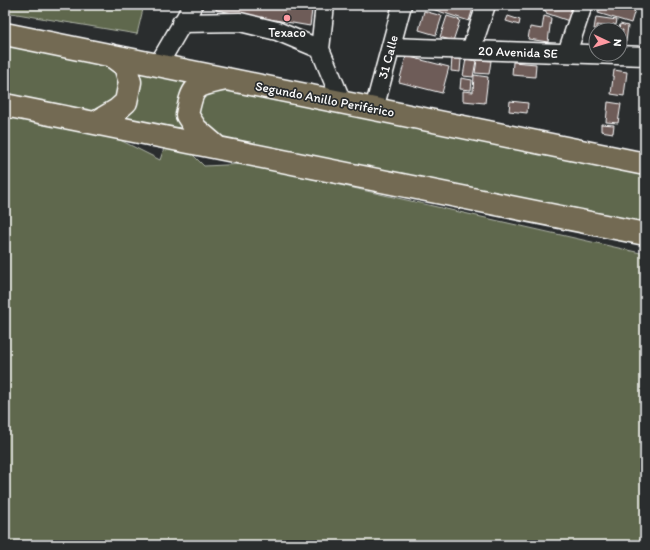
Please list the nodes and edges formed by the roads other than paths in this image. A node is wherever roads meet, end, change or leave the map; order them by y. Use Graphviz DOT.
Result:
graph roads {
  1 [pos="193,5"];
  2 [pos="325,5"];
  3 [pos="402,5"];
  4 [pos="486,5"];
  5 [pos="583,5"];
  6 [pos="181,24"];
  7 [pos="5,34"];
  8 [pos="391,47"];
  9 [pos="320,49"];
  10 [pos="471,50"];
  11 [pos="568,53"];
  12 [pos="110,55"];
  13 [pos="645,56"];
  14 [pos="158,65"];
  15 [pos="226,79"];
  16 [pos="342,102"];
  17 [pos="5,105"];
  18 [pos="374,109"];
  19 [pos="95,123"];
  20 [pos="219,148"];
  21 [pos="645,164"];
  22 [pos="645,234"];
  1 -- 6 [label="street"];
  2 -- 9 [label="street"];
  3 -- 8 [label="street, 31 Calle"];
  4 -- 10 [label="street"];
  5 -- 11 [label="street"];
  6 -- 9 [label="street"];
  6 -- 14 [label="street"];
  7 -- 12 [label="main road, Segundo Anillo Periférico"];
  8 -- 10 [label="street, 20 Avenida SE"];
  8 -- 18 [label="street, 31 Calle"];
  9 -- 16 [label="street"];
  10 -- 11 [label="street, 20 Avenida SE"];
  11 -- 13 [label="street, 20 Avenida SE"];
  12 -- 14 [label="main road, Segundo Anillo Periférico"];
  12 -- 19 [label="main road"];
  14 -- 15 [label="main road, Segundo Anillo Periférico"];
  15 -- 16 [label="main road, Segundo Anillo Periférico"];
  15 -- 20 [label="main road"];
  16 -- 18 [label="main road, Segundo Anillo Periférico"];
  17 -- 19 [label="main road"];
  18 -- 21 [label="main road, Segundo Anillo Periférico"];
  19 -- 20 [label="main road"];
  20 -- 22 [label="main road"];
}
